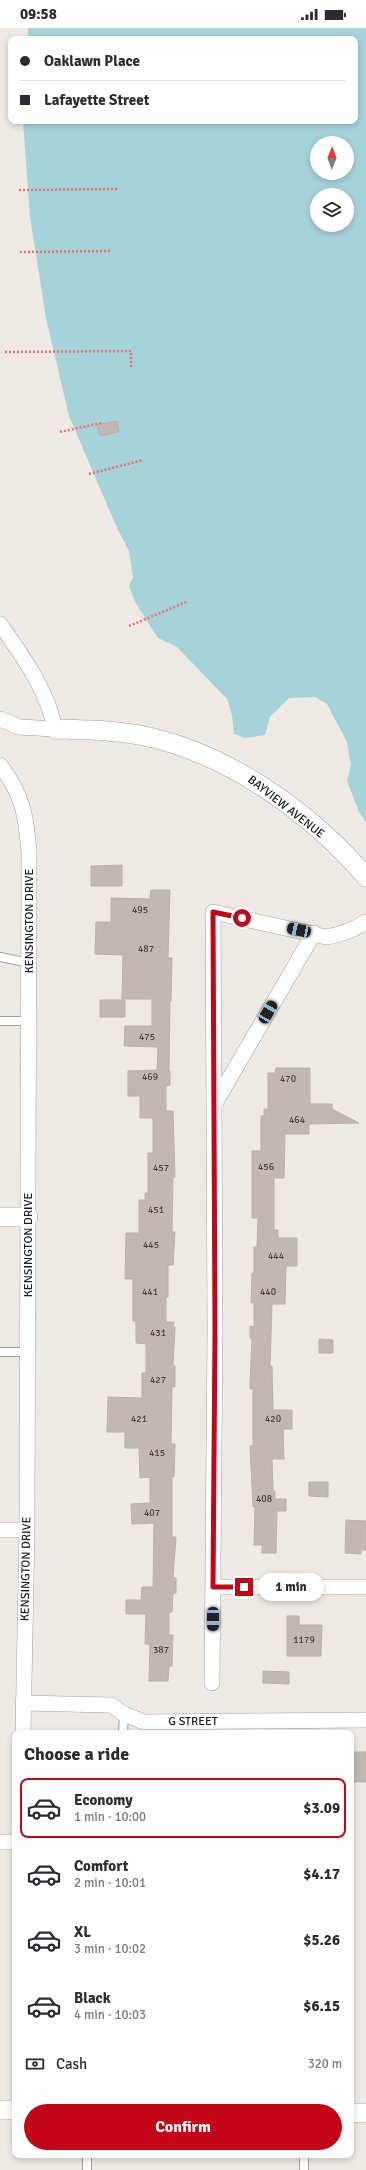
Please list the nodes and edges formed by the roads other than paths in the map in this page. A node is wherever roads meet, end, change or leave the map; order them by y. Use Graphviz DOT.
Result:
graph roads {
  1 [pos="0,624"];
  2 [pos="0,719"];
  3 [pos="56,729"];
  4 [pos="0,766"];
  5 [pos="366,877"];
  6 [pos="366,922"];
  7 [pos="314,933"];
  8 [pos="0,957"];
  9 [pos="29,963"];
  10 [pos="0,1020"];
  11 [pos="29,1021"];
  12 [pos="214,1105"];
  13 [pos="0,1217"];
  14 [pos="28,1218"];
  15 [pos="0,1352"];
  16 [pos="27,1352"];
  17 [pos="0,1530"];
  18 [pos="27,1530"];
  19 [pos="213,1587"];
  20 [pos="366,1587"];
  21 [pos="212,1682"];
  22 [pos="23,1703"];
  23 [pos="124,1714"];
  24 [pos="366,1720"];
  25 [pos="23,1730"];
  26 [pos="123,1730"];
  27 [pos="0,1842"];
  28 [pos="12,1842"];
  29 [pos="0,2110"];
  30 [pos="12,2110"];
  31 [pos="354,2113"];
  32 [pos="366,2113"];
  33 [pos="87,2158"];
  34 [pos="304,2158"];
  35 [pos="87,2170"];
  36 [pos="304,2170"];
  1 -- 3 [label="street"];
  2 -- 3 [label="street"];
  3 -- 5 [label="street, BAYVIEW AVENUE"];
  4 -- 9 [label="street, KENSINGTON DRIVE"];
  6 -- 7 [label="street"];
  7 -- 12 [label="street"];
  7 -- 12 [label="street"];
  8 -- 9 [label="lane"];
  9 -- 11 [label="street, KENSINGTON DRIVE"];
  10 -- 11 [label="lane"];
  11 -- 14 [label="street, KENSINGTON DRIVE"];
  12 -- 19 [label="street"];
  13 -- 14 [label="street"];
  14 -- 16 [label="street, KENSINGTON DRIVE"];
  15 -- 16 [label="lane"];
  16 -- 18 [label="street, KENSINGTON DRIVE"];
  17 -- 18 [label="street"];
  18 -- 22 [label="street, KENSINGTON DRIVE"];
  19 -- 20 [label="street"];
  19 -- 21 [label="street"];
  22 -- 23 [label="street, G STREET"];
  22 -- 25 [label="street, KENSINGTON DRIVE"];
  23 -- 24 [label="street, G STREET"];
  23 -- 26 [label="lane"];
  27 -- 28 [label="street"];
  29 -- 30 [label="street"];
  31 -- 32 [label="street"];
  33 -- 35 [label="lane"];
  34 -- 36 [label="lane"];
}
